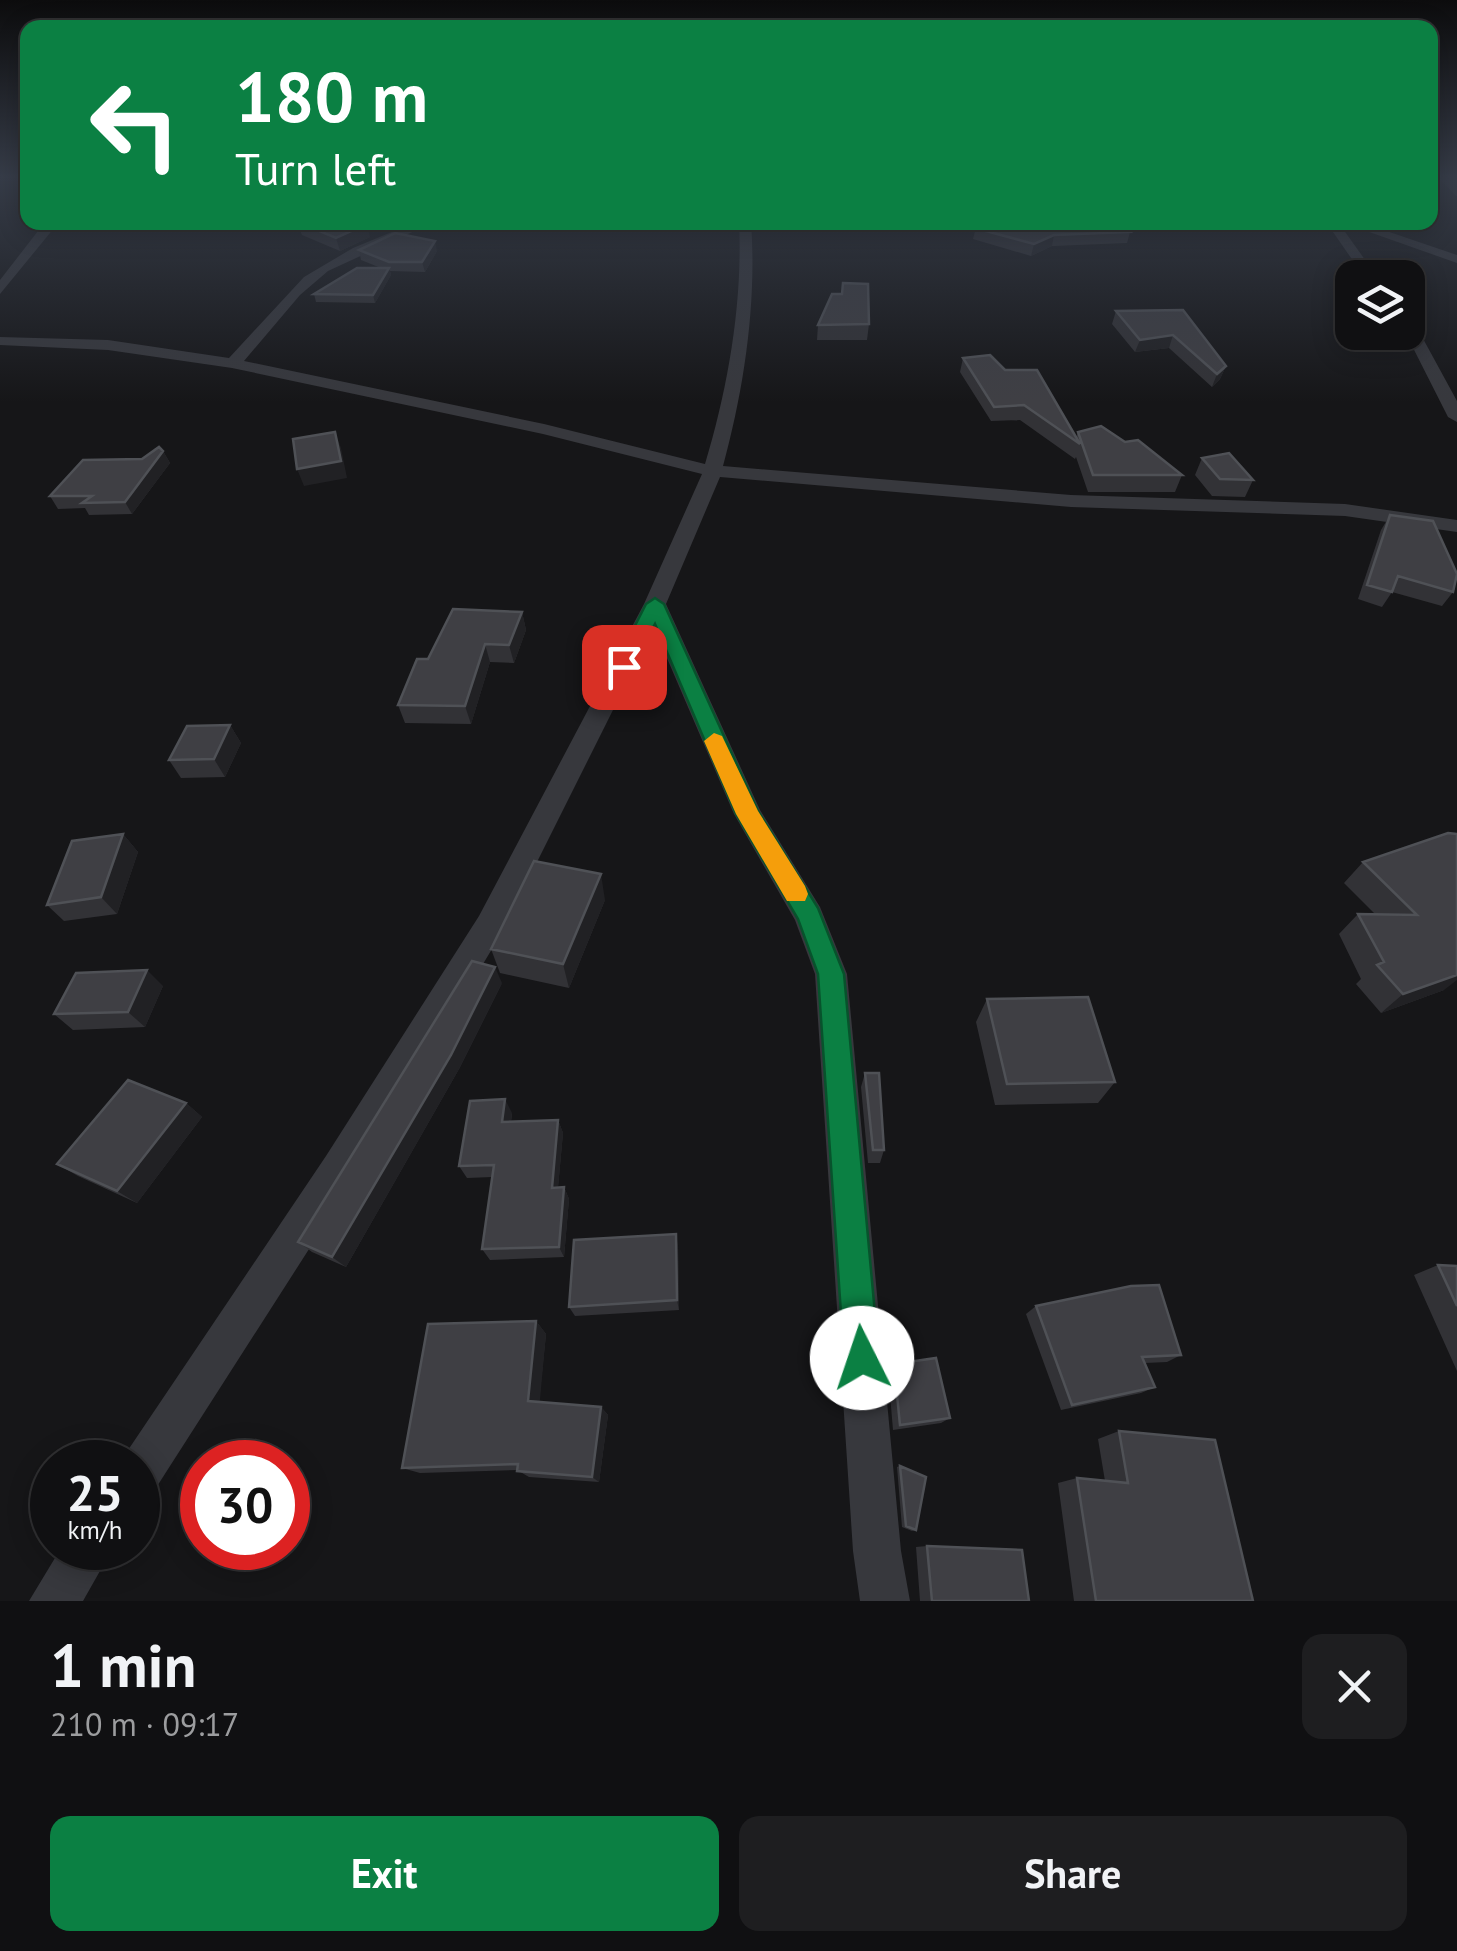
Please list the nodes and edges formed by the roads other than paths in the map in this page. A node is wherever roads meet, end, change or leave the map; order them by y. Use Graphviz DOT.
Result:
graph roads {
  1 [pos="27,253"];
  2 [pos="361,253"];
  3 [pos="747,253"];
  4 [pos="0,290"];
  5 [pos="0,341"];
  6 [pos="1422,350"];
  7 [pos="232,363"];
  8 [pos="1457,418"];
  9 [pos="712,471"];
  10 [pos="1457,526"];
  11 [pos="655,604"];
  12 [pos="160,1441"];
  13 [pos="75,1570"];
  14 [pos="54,1601"];
  15 [pos="885,1601"];
  1 -- 4 [label="street"];
  2 -- 7 [label="street"];
  3 -- 9 [label="street"];
  5 -- 7 [label="street"];
  6 -- 8 [label="street"];
  7 -- 9 [label="street"];
  9 -- 10 [label="street"];
  9 -- 11 [label="street"];
  11 -- 12 [label="street"];
  11 -- 15 [label="street"];
  13 -- 14 [label="street"];
}
